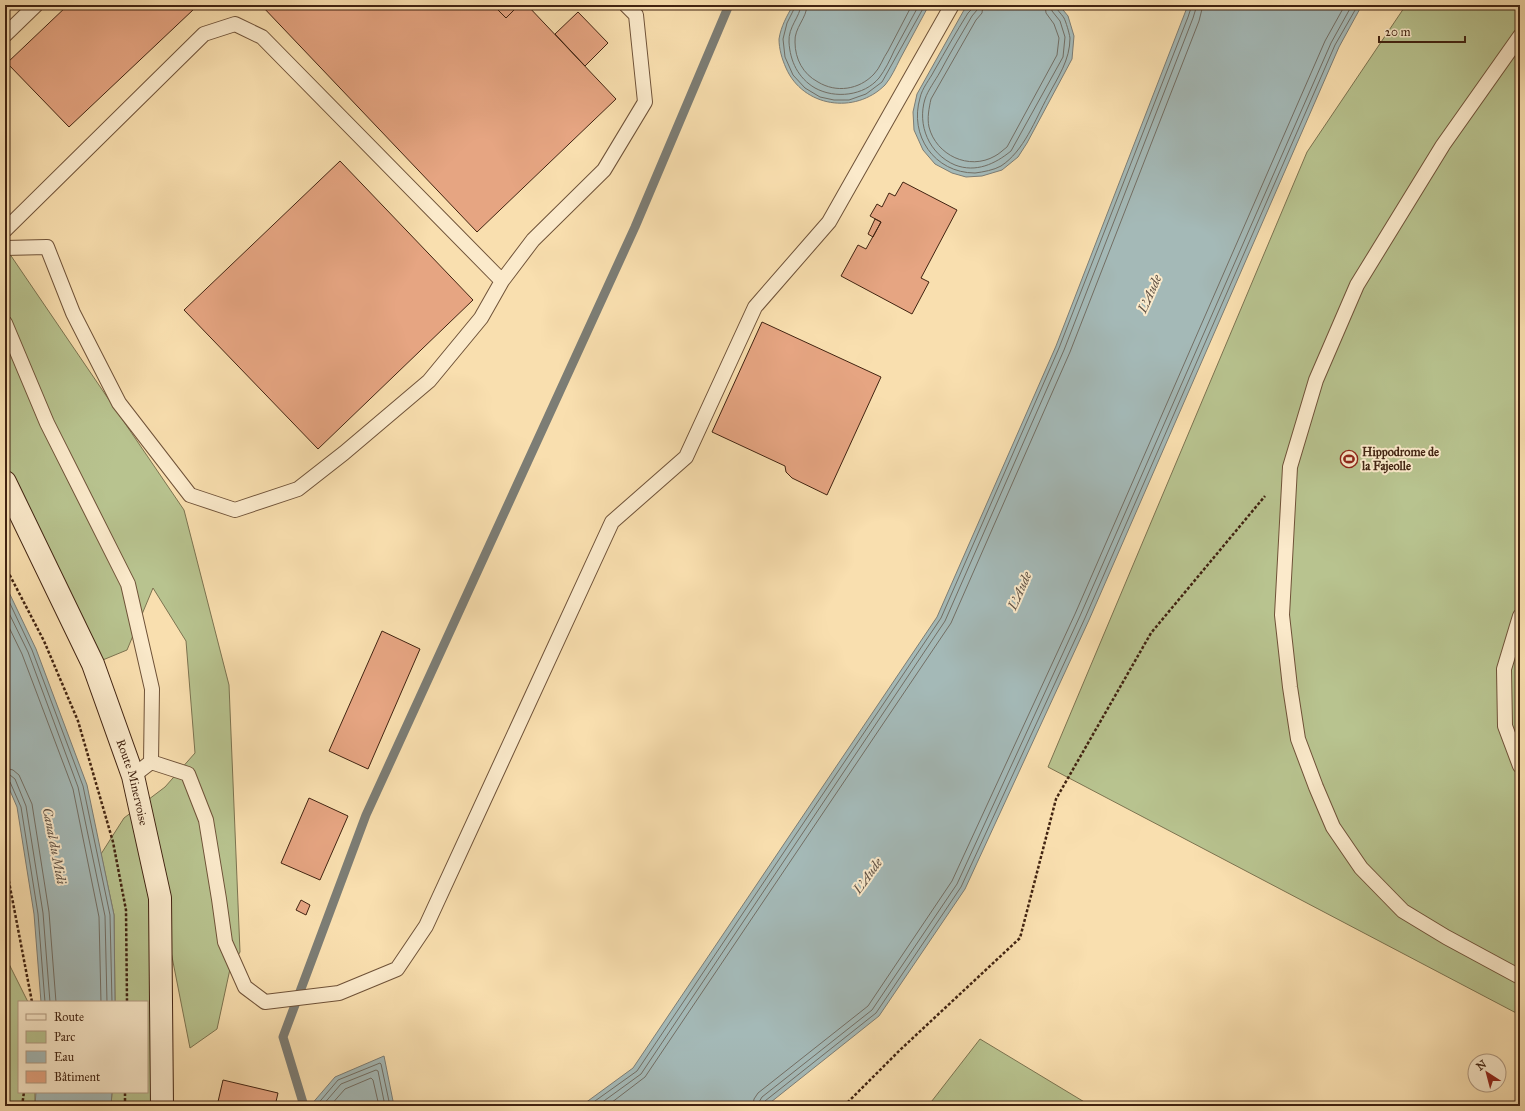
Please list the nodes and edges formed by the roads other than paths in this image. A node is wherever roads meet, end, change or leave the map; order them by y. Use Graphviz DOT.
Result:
graph roads {
  1 [pos="36,5"];
  2 [pos="626,5"];
  3 [pos="952,5"];
  4 [pos="5,34"];
  5 [pos="1520,36"];
  6 [pos="5,230"];
  7 [pos="5,248"];
  8 [pos="502,281"];
  9 [pos="5,323"];
  10 [pos="5,482"];
  11 [pos="1520,616"];
  12 [pos="151,762"];
  13 [pos="1520,766"];
  14 [pos="133,776"];
  15 [pos="1520,978"];
  16 [pos="162,1106"];
  1 -- 4 [label="lane"];
  2 -- 8 [label="lane"];
  3 -- 12 [label="lane"];
  5 -- 15 [label="lane"];
  6 -- 8 [label="lane"];
  7 -- 8 [label="lane"];
  9 -- 12 [label="lane"];
  10 -- 14 [label="main road, Route Minervoise"];
  11 -- 13 [label="lane"];
  12 -- 14 [label="lane"];
  14 -- 16 [label="main road, Route Minervoise"];
}
